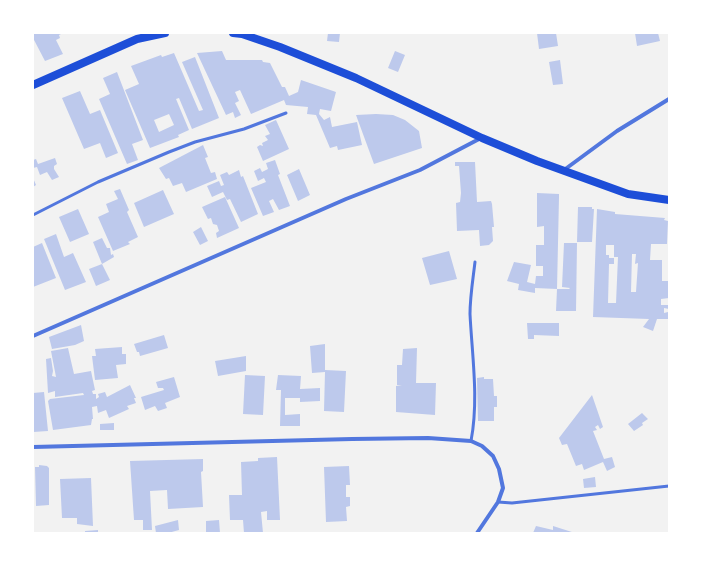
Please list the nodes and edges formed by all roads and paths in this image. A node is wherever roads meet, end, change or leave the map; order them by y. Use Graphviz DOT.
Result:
graph roads {
  1 [pos="166,33"];
  2 [pos="233,33"];
  3 [pos="136,36"];
  4 [pos="33,85"];
  5 [pos="669,99"];
  6 [pos="286,113"];
  7 [pos="482,138"];
  8 [pos="564,170"];
  9 [pos="669,200"];
  10 [pos="33,215"];
  11 [pos="475,262"];
  12 [pos="33,336"];
  13 [pos="471,440"];
  14 [pos="33,447"];
  15 [pos="669,486"];
  16 [pos="498,502"];
  17 [pos="477,533"];
  1 -- 3 [label="main road"];
  2 -- 7 [label="main road"];
  3 -- 4 [label="main road"];
  5 -- 8 [label="street"];
  6 -- 10 [label="lane"];
  7 -- 8 [label="main road"];
  7 -- 12 [label="street"];
  8 -- 9 [label="main road"];
  11 -- 13 [label="lane"];
  13 -- 14 [label="street"];
  13 -- 16 [label="street"];
  15 -- 16 [label="lane"];
  16 -- 17 [label="street"];
}
